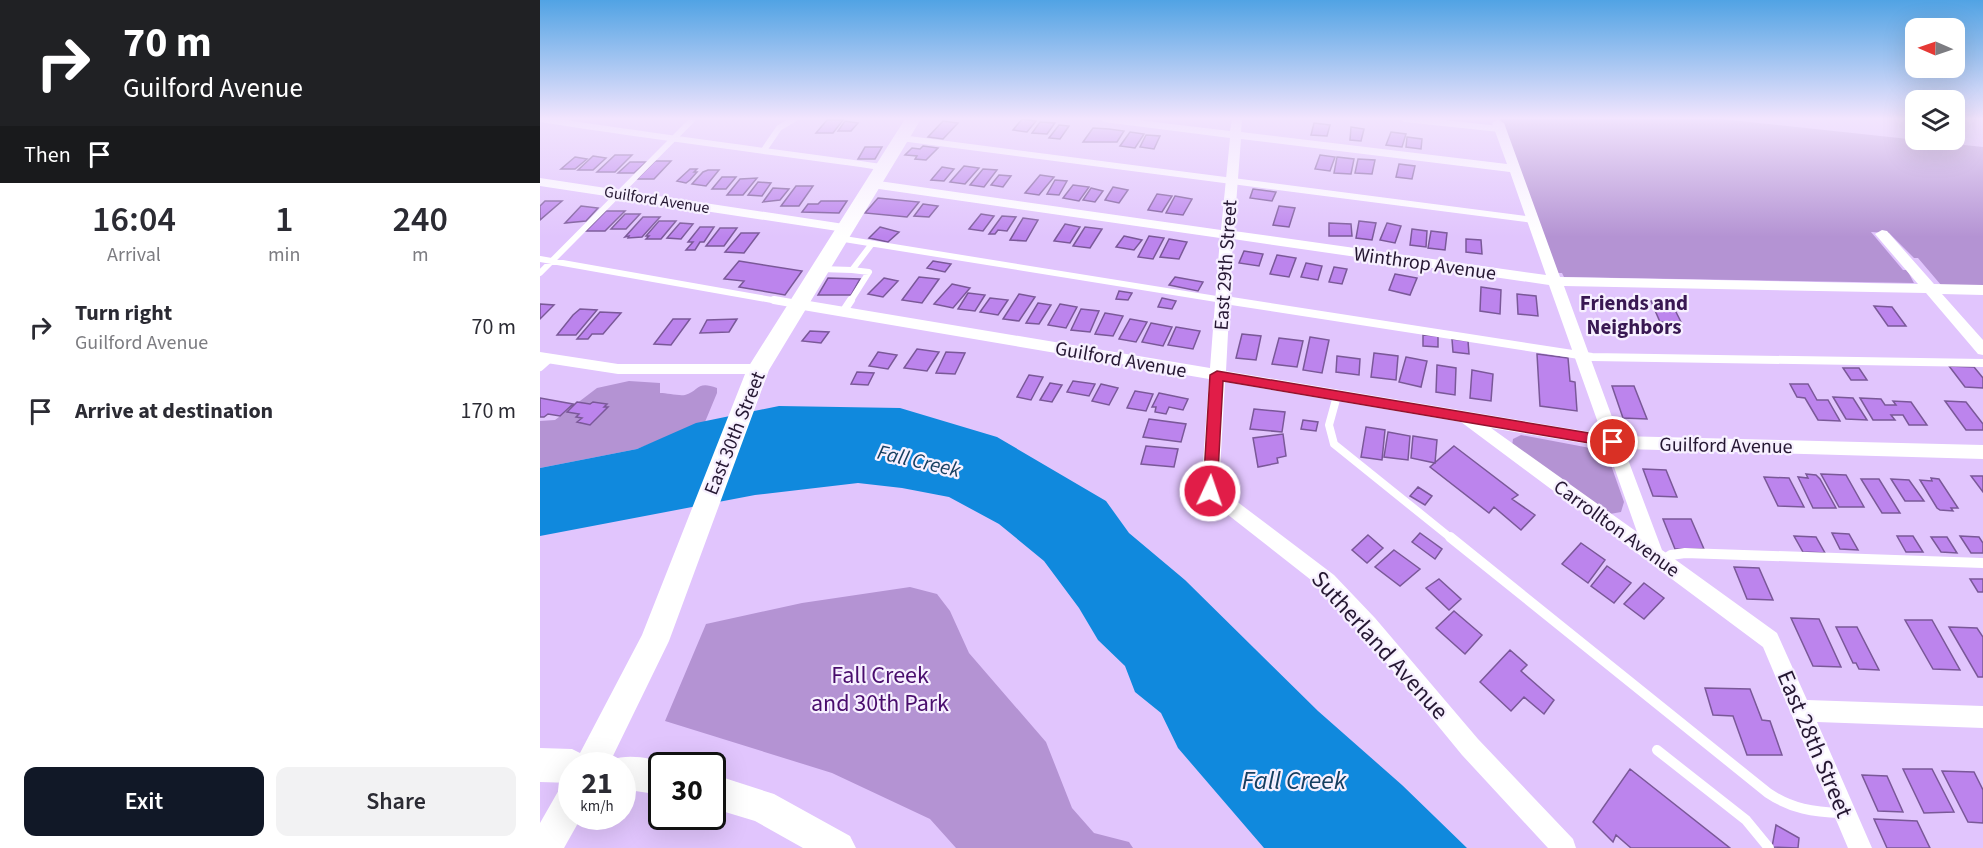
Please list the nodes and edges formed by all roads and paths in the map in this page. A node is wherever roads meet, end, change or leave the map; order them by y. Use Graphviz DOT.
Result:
graph roads {
  1 [pos="654,159"];
  2 [pos="824,159"];
  3 [pos="888,159"];
  4 [pos="1059,159"];
  5 [pos="1233,159"];
  6 [pos="1429,159"];
  7 [pos="1511,159"];
  8 [pos="882,167"];
  9 [pos="1515,169"];
  10 [pos="1231,181"];
  11 [pos="540,182"];
  12 [pos="872,184"];
  13 [pos="621,194"];
  14 [pos="1533,220"];
  15 [pos="841,233"];
  16 [pos="1882,234"];
  17 [pos="1227,235"];
  18 [pos="871,245"];
  19 [pos="540,259"];
  20 [pos="552,261"];
  21 [pos="819,269"];
  22 [pos="852,270"];
  23 [pos="540,273"];
  24 [pos="1554,281"];
  25 [pos="1930,289"];
  26 [pos="1983,290"];
  27 [pos="1222,299"];
  28 [pos="797,304"];
  29 [pos="843,312"];
  30 [pos="1983,350"];
  31 [pos="1581,355"];
  32 [pos="543,361"];
  33 [pos="1983,363"];
  34 [pos="758,369"];
  35 [pos="1217,375"];
  36 [pos="1337,396"];
  37 [pos="1465,417"];
  38 [pos="1613,442"];
  39 [pos="1983,452"];
  40 [pos="1658,558"];
  41 [pos="1983,563"];
  42 [pos="1770,640"];
  43 [pos="1801,711"];
  44 [pos="1983,717"];
  45 [pos="1657,750"];
  46 [pos="598,752"];
  47 [pos="540,765"];
  48 [pos="558,766"];
  49 [pos="726,794"];
  50 [pos="1844,813"];
  51 [pos="558,824"];
  52 [pos="544,848"];
  53 [pos="838,848"];
  54 [pos="1564,848"];
  55 [pos="1769,848"];
  56 [pos="1860,848"];
  1 -- 13 [label="lane"];
  2 -- 8 [label="lane"];
  3 -- 8 [label="main road, East 30th Street"];
  4 -- 10 [label="lane"];
  5 -- 10 [label="street, East 29th Street"];
  6 -- 9 [label="street"];
  7 -- 9 [label="street"];
  8 -- 12 [label="main road, East 30th Street"];
  9 -- 14 [label="street"];
  10 -- 14 [label="lane"];
  10 -- 17 [label="street, East 29th Street"];
  11 -- 13 [label="street, Guilford Avenue"];
  12 -- 15 [label="main road, East 30th Street"];
  12 -- 17 [label="street, Winthrop Avenue"];
  13 -- 15 [label="street, Guilford Avenue"];
  13 -- 20 [label="lane"];
  14 -- 24 [label="street"];
  15 -- 18 [label="lane"];
  15 -- 21 [label="main road, East 30th Street"];
  16 -- 25 [label="street"];
  17 -- 24 [label="street, Winthrop Avenue"];
  17 -- 27 [label="street, East 29th Street"];
  18 -- 22 [label="lane"];
  18 -- 27 [label="lane"];
  19 -- 20 [label="lane"];
  20 -- 23 [label="lane"];
  20 -- 28 [label="lane"];
  21 -- 22 [label="lane"];
  21 -- 28 [label="main road, East 30th Street"];
  22 -- 29 [label="lane"];
  24 -- 25 [label="street, Winthrop Avenue"];
  24 -- 31 [label="street"];
  25 -- 26 [label="street, Winthrop Avenue"];
  25 -- 30 [label="street"];
  27 -- 31 [label="lane"];
  27 -- 35 [label="street, East 29th Street"];
  28 -- 29 [label="street, Guilford Avenue"];
  28 -- 34 [label="main road, East 30th Street"];
  29 -- 35 [label="street, Guilford Avenue"];
  31 -- 33 [label="lane"];
  31 -- 38 [label="street"];
  32 -- 34 [label="street"];
  34 -- 46 [label="main road, East 30th Street"];
  35 -- 36 [label="street, Guilford Avenue"];
  35 -- 54 [label="street, Sutherland Avenue"];
  36 -- 37 [label="street, Guilford Avenue"];
  36 -- 50 [label="lane"];
  37 -- 38 [label="street, Guilford Avenue"];
  37 -- 40 [label="street, Carrollton Avenue"];
  38 -- 39 [label="street, Guilford Avenue"];
  38 -- 40 [label="street"];
  40 -- 41 [label="lane"];
  40 -- 42 [label="street, Carrollton Avenue"];
  42 -- 43 [label="street, East 28th Street"];
  43 -- 44 [label="street"];
  43 -- 50 [label="street, East 28th Street"];
  45 -- 55 [label="lane"];
  47 -- 48 [label="main road"];
  49 -- 53 [label="main road"];
  50 -- 56 [label="street, East 28th Street"];
  51 -- 52 [label="main road"];
}
